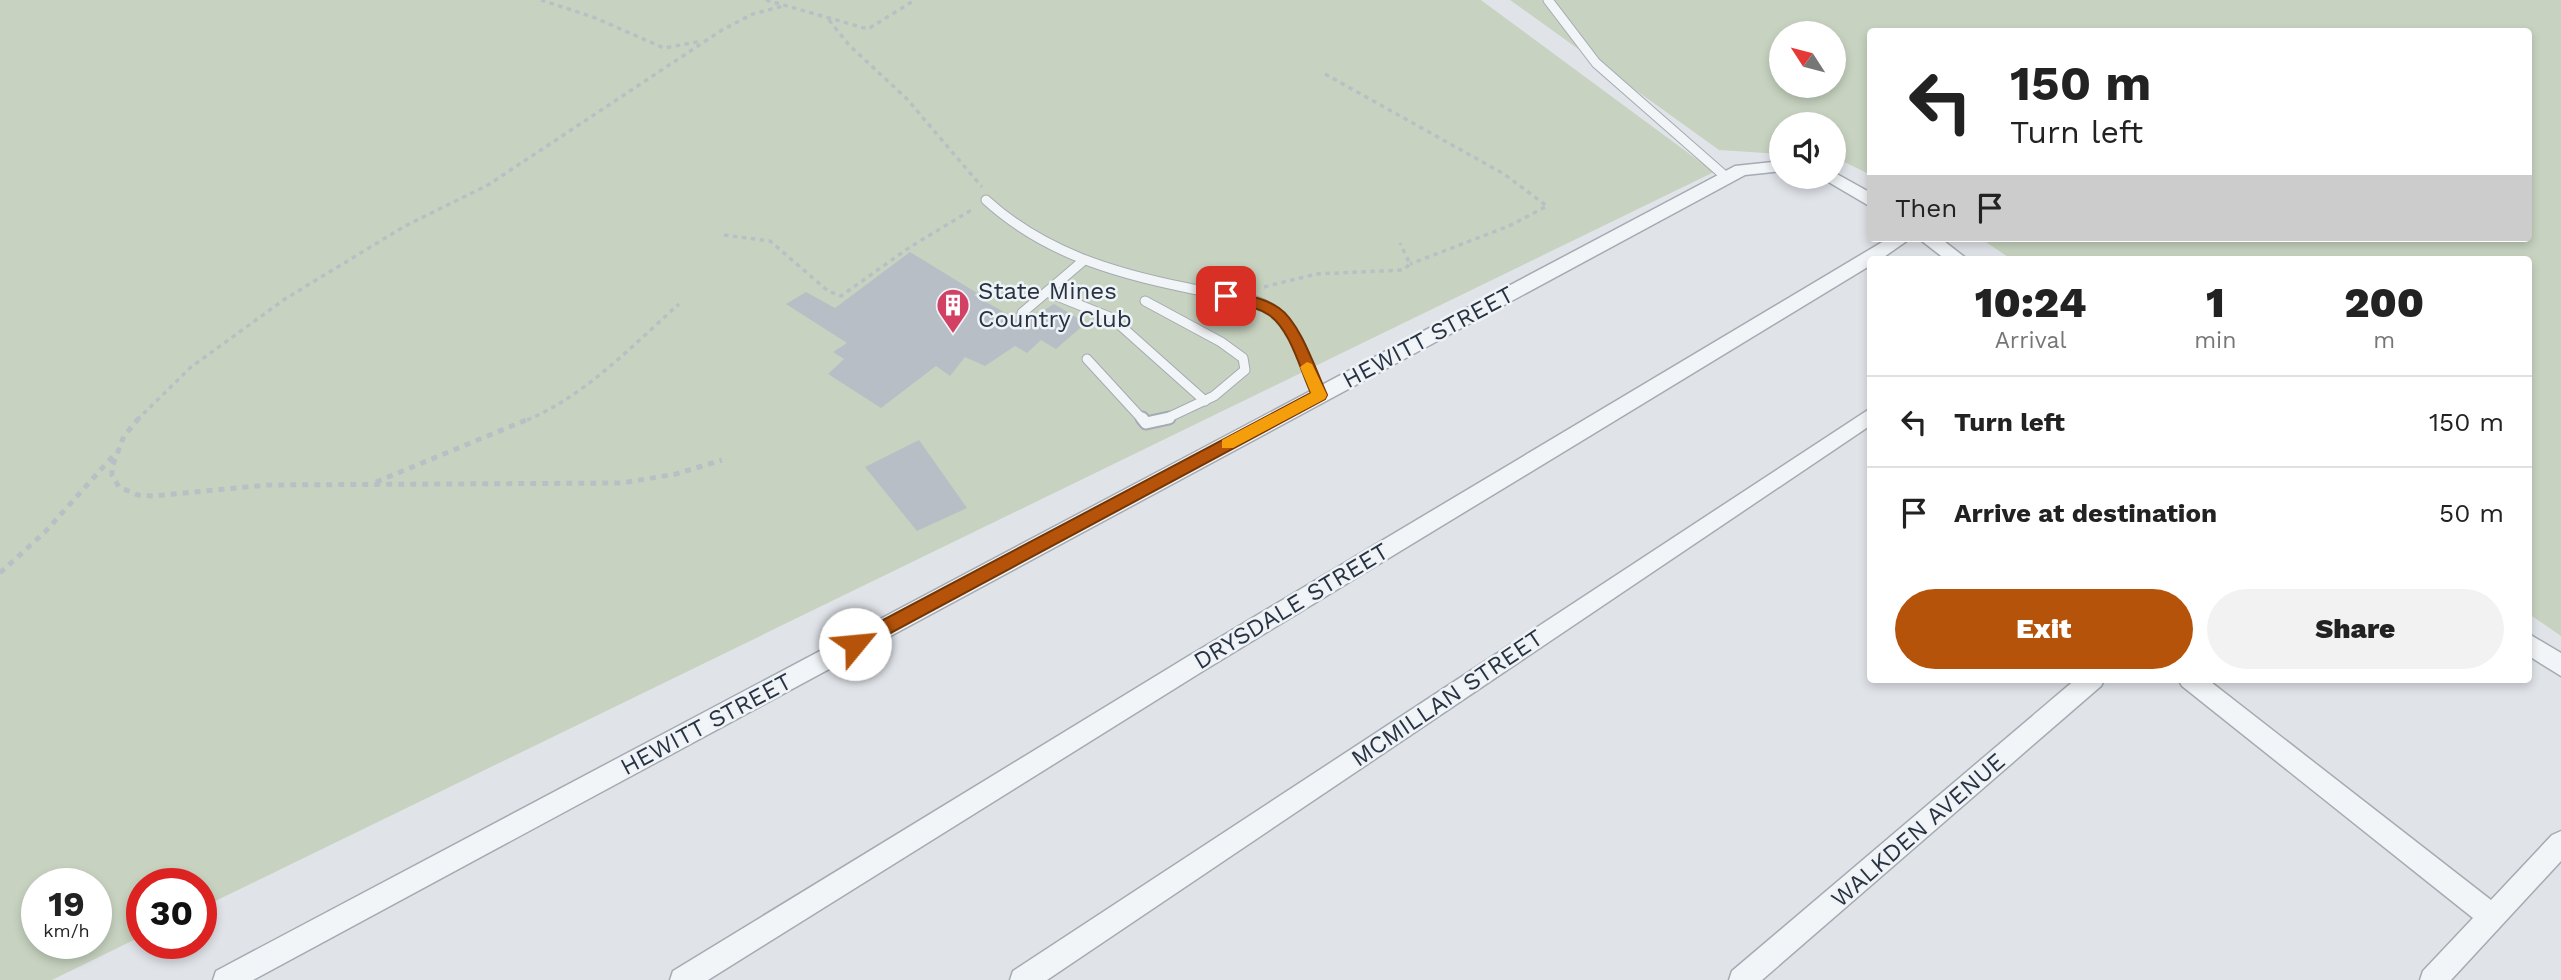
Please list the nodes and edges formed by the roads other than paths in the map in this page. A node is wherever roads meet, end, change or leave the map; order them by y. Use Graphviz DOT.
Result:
graph roads {
  1 [pos="1548,0"];
  2 [pos="1769,168"];
  3 [pos="1733,173"];
  4 [pos="1846,187"];
  5 [pos="1867,199"];
  6 [pos="986,200"];
  7 [pos="1895,242"];
  8 [pos="1933,242"];
  9 [pos="1872,256"];
  10 [pos="1954,256"];
  11 [pos="1867,259"];
  12 [pos="1083,261"];
  13 [pos="1047,292"];
  14 [pos="1145,301"];
  15 [pos="1022,313"];
  16 [pos="1087,359"];
  17 [pos="1320,395"];
  18 [pos="1205,401"];
  19 [pos="1867,418"];
  20 [pos="2532,646"];
  21 [pos="2561,666"];
  22 [pos="2088,683"];
  23 [pos="2195,683"];
  24 [pos="2561,843"];
  25 [pos="2492,917"];
  26 [pos="226,980"];
  27 [pos="683,980"];
  28 [pos="1023,980"];
  29 [pos="1742,980"];
  30 [pos="2433,980"];
  1 -- 3 [label="lane"];
  2 -- 3 [label="street"];
  3 -- 17 [label="street, HEWITT STREET"];
  4 -- 5 [label="street"];
  6 -- 12 [label="lane"];
  7 -- 9 [label="street, DRYSDALE STREET"];
  8 -- 10 [label="street"];
  11 -- 27 [label="street, DRYSDALE STREET"];
  12 -- 13 [label="lane"];
  12 -- 17 [label="lane"];
  13 -- 15 [label="lane"];
  13 -- 18 [label="lane"];
  14 -- 18 [label="lane"];
  16 -- 18 [label="lane"];
  17 -- 26 [label="street, HEWITT STREET"];
  19 -- 28 [label="street, MCMILLAN STREET"];
  20 -- 21 [label="street"];
  22 -- 29 [label="street, WALKDEN AVENUE"];
  23 -- 25 [label="street"];
  24 -- 25 [label="street"];
  25 -- 30 [label="street"];
}
